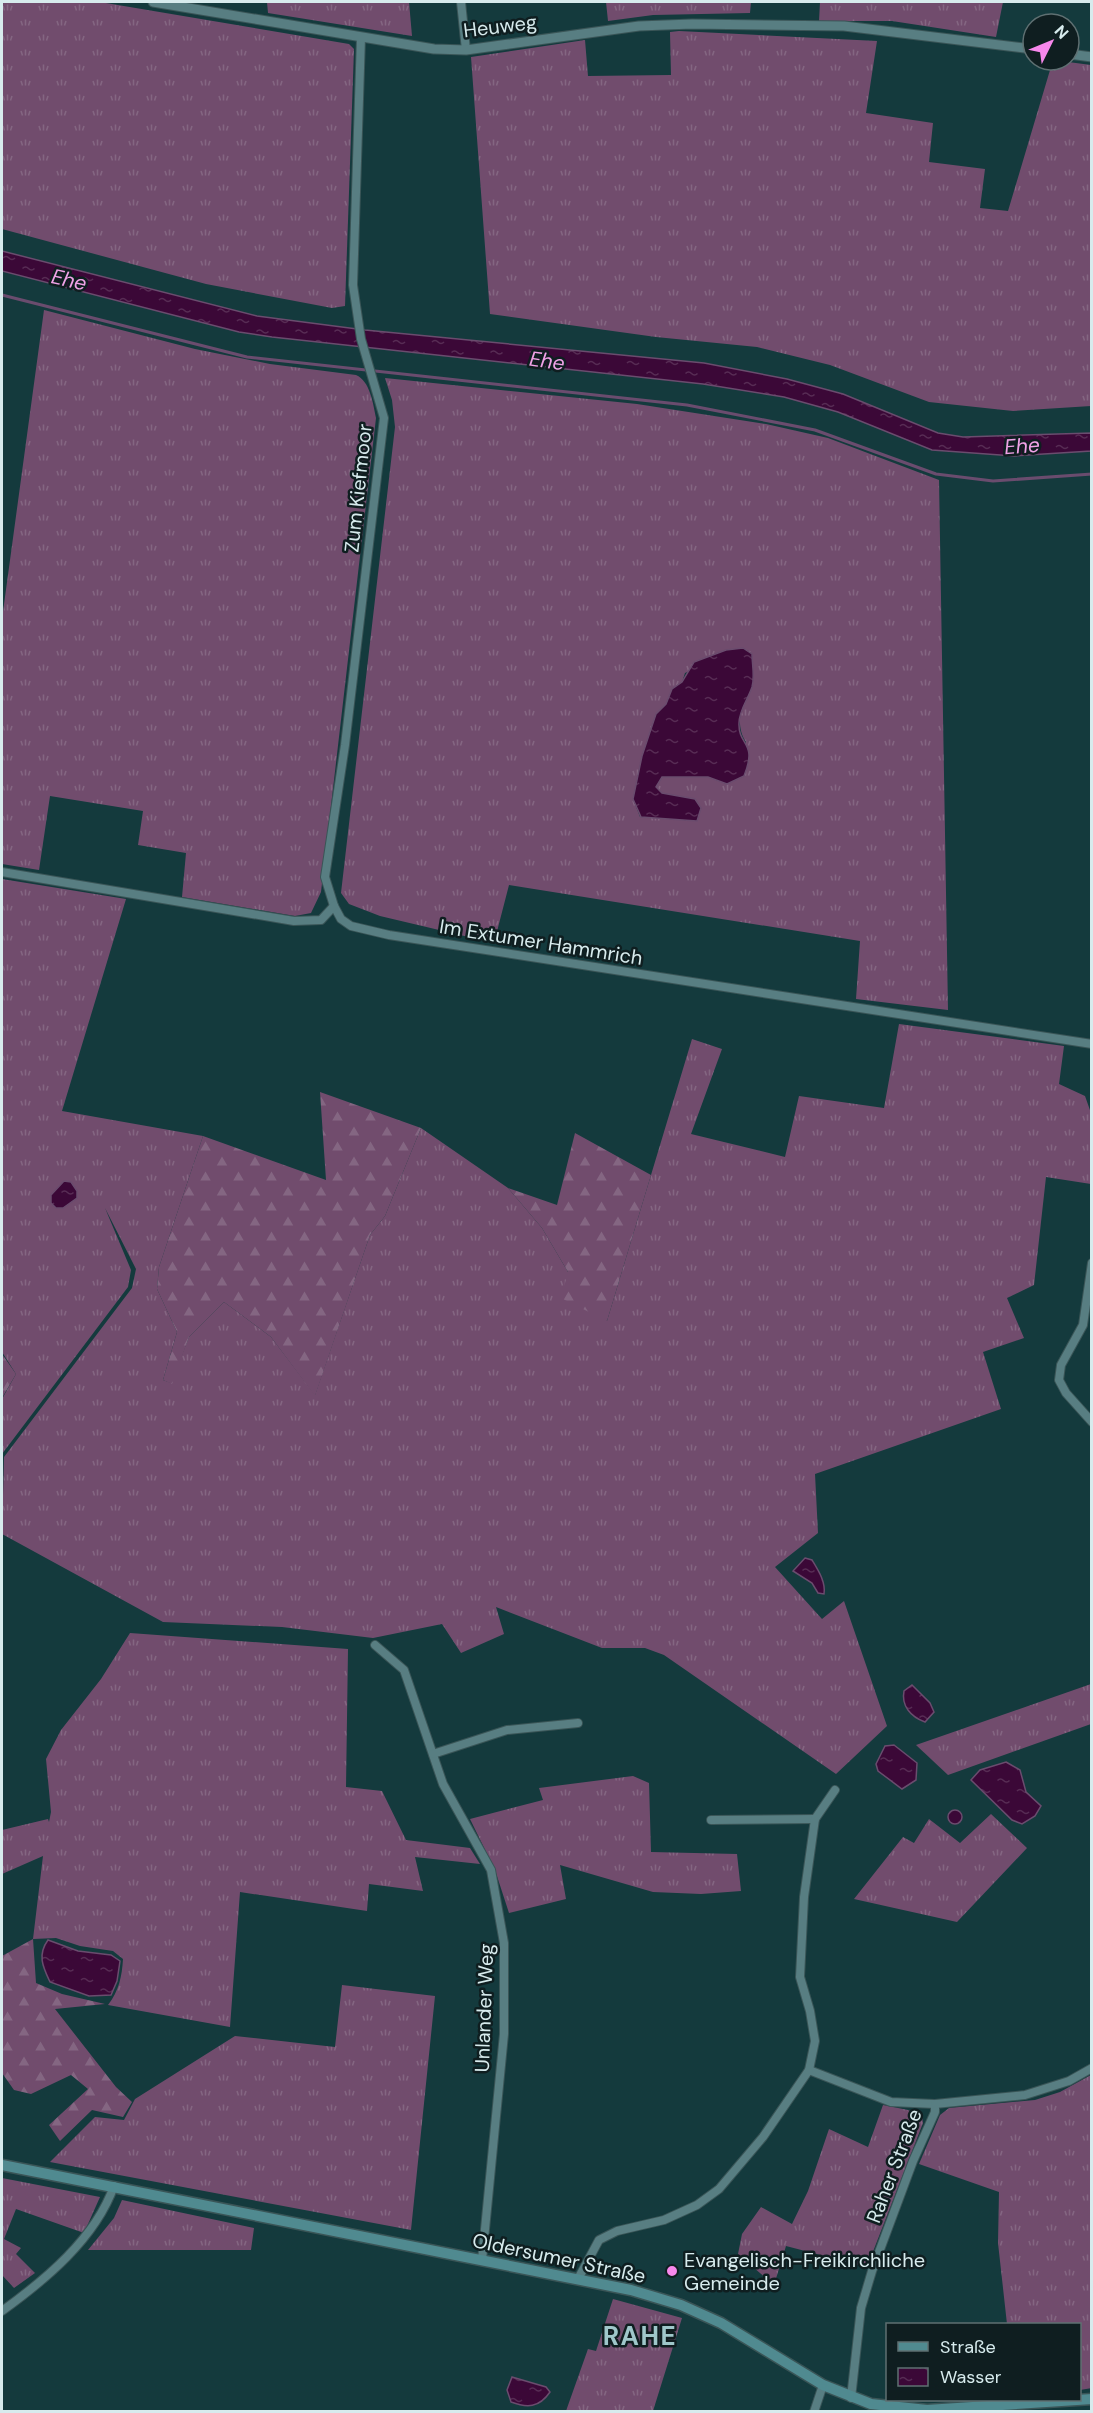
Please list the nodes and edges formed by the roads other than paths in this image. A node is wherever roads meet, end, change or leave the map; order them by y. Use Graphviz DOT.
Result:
graph roads {
  1 [pos="153,2"];
  2 [pos="460,2"];
  3 [pos="361,37"];
  4 [pos="1021,48"];
  5 [pos="466,50"];
  6 [pos="2,872"];
  7 [pos="333,906"];
  8 [pos="1092,1044"];
  9 [pos="1092,1263"];
  10 [pos="1092,1422"];
  11 [pos="375,1645"];
  12 [pos="578,1723"];
  13 [pos="433,1754"];
  14 [pos="835,1790"];
  15 [pos="815,1819"];
  16 [pos="711,1820"];
  17 [pos="1092,2068"];
  18 [pos="809,2070"];
  19 [pos="935,2104"];
  20 [pos="2,2166"];
  21 [pos="114,2186"];
  22 [pos="482,2260"];
  23 [pos="578,2279"];
  24 [pos="2,2311"];
  25 [pos="823,2385"];
  26 [pos="851,2398"];
  27 [pos="1062,2401"];
  28 [pos="814,2412"];
  1 -- 3 [label="street, Heuweg"];
  2 -- 5 [label="street"];
  3 -- 5 [label="street, Heuweg"];
  3 -- 7 [label="street, Zum Kiefmoor"];
  4 -- 5 [label="street, Heuweg"];
  6 -- 7 [label="street"];
  7 -- 8 [label="street, Im Extumer Hammrich"];
  9 -- 10 [label="street"];
  11 -- 13 [label="street, Unlander Weg"];
  12 -- 13 [label="street"];
  13 -- 22 [label="street, Unlander Weg"];
  14 -- 15 [label="street"];
  15 -- 16 [label="street"];
  15 -- 18 [label="street"];
  17 -- 19 [label="street, Raher Straße"];
  18 -- 19 [label="street"];
  18 -- 23 [label="street"];
  19 -- 26 [label="street, Raher Straße"];
  20 -- 21 [label="main road, Oldersumer Straße"];
  21 -- 22 [label="main road, Oldersumer Straße"];
  21 -- 24 [label="street"];
  22 -- 23 [label="main road, Oldersumer Straße"];
  23 -- 25 [label="main road, Oldersumer Straße"];
  25 -- 26 [label="main road, Oldersumer Straße"];
  25 -- 28 [label="street"];
  26 -- 27 [label="main road, Oldersumer Straße"];
}
